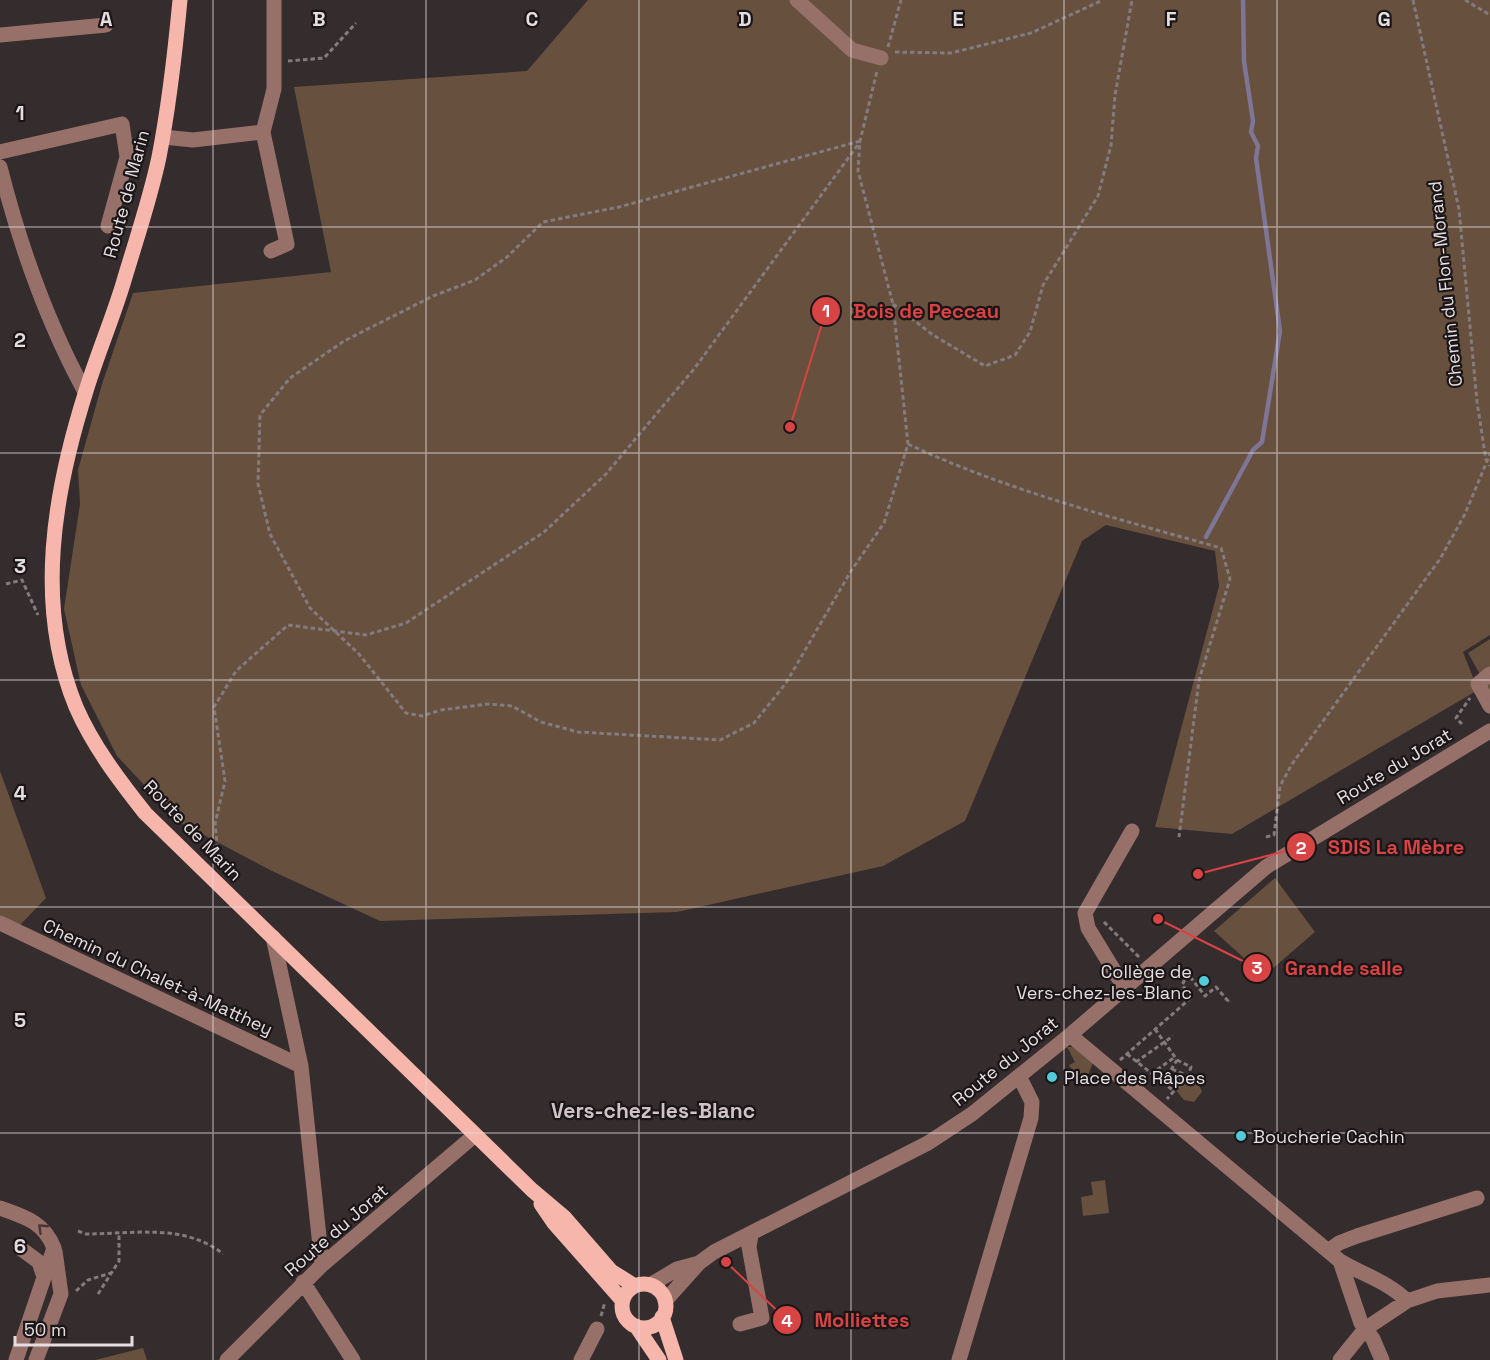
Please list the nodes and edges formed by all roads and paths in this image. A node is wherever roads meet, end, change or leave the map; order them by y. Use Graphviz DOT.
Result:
graph roads {
  1 [pos="180,0"];
  2 [pos="274,0"];
  3 [pos="797,0"];
  4 [pos="901,0"];
  5 [pos="1103,0"];
  6 [pos="1132,0"];
  7 [pos="1413,0"];
  8 [pos="1465,0"];
  9 [pos="1490,15"];
  10 [pos="356,23"];
  11 [pos="106,25"];
  12 [pos="0,35"];
  13 [pos="884,55"];
  14 [pos="274,63"];
  15 [pos="263,132"];
  16 [pos="163,136"];
  17 [pos="860,141"];
  18 [pos="0,152"];
  19 [pos="0,168"];
  20 [pos="108,226"];
  21 [pos="271,251"];
  22 [pos="893,304"];
  23 [pos="85,392"];
  24 [pos="908,444"];
  25 [pos="1490,454"];
  26 [pos="1486,460"];
  27 [pos="1490,466"];
  28 [pos="6,584"];
  29 [pos="43,618"];
  30 [pos="330,629"];
  31 [pos="1490,674"];
  32 [pos="1474,692"];
  33 [pos="1490,706"];
  34 [pos="1462,724"];
  35 [pos="1490,731"];
  36 [pos="1132,831"];
  37 [pos="1179,837"];
  38 [pos="1266,837"];
  39 [pos="224,891"];
  40 [pos="0,923"];
  41 [pos="1108,927"];
  42 [pos="273,937"];
  43 [pos="1141,959"];
  44 [pos="1124,987"];
  45 [pos="1226,1003"];
  46 [pos="1155,1029"];
  47 [pos="1070,1035"];
  48 [pos="1173,1036"];
  49 [pos="1165,1043"];
  50 [pos="1127,1054"];
  51 [pos="1176,1059"];
  52 [pos="1119,1061"];
  53 [pos="1136,1062"];
  54 [pos="301,1066"];
  55 [pos="1172,1069"];
  56 [pos="1151,1074"];
  57 [pos="1019,1076"];
  58 [pos="1188,1076"];
  59 [pos="1163,1083"];
  60 [pos="1174,1091"];
  61 [pos="1166,1100"];
  62 [pos="475,1135"];
  63 [pos="532,1190"];
  64 [pos="1477,1198"];
  65 [pos="0,1208"];
  66 [pos="78,1231"];
  67 [pos="119,1234"];
  68 [pos="751,1235"];
  69 [pos="20,1248"];
  70 [pos="54,1248"];
  71 [pos="1328,1251"];
  72 [pos="224,1254"];
  73 [pos="1341,1261"];
  74 [pos="699,1263"];
  75 [pos="322,1265"];
  76 [pos="44,1277"];
  77 [pos="303,1282"];
  78 [pos="642,1285"];
  79 [pos="1490,1285"];
  80 [pos="98,1294"];
  81 [pos="607,1296"];
  82 [pos="622,1300"];
  83 [pos="665,1301"];
  84 [pos="1407,1301"];
  85 [pos="662,1317"];
  86 [pos="740,1324"];
  87 [pos="636,1326"];
  88 [pos="597,1329"];
  89 [pos="1365,1329"];
  90 [pos="16,1360"];
  91 [pos="36,1360"];
  92 [pos="227,1360"];
  93 [pos="353,1360"];
  94 [pos="581,1360"];
  95 [pos="659,1360"];
  96 [pos="676,1360"];
  97 [pos="959,1360"];
  98 [pos="1340,1360"];
  99 [pos="1382,1360"];
  1 -- 16 [label="main road, Route de Marin"];
  2 -- 14 [label="street"];
  3 -- 13 [label="street"];
  4 -- 13 [label="path"];
  5 -- 13 [label="path"];
  6 -- 22 [label="path"];
  7 -- 26 [label="path, Chemin du Flon-Morand"];
  8 -- 9 [label="path"];
  10 -- 14 [label="path"];
  11 -- 12 [label="street"];
  13 -- 17 [label="path"];
  14 -- 15 [label="street"];
  15 -- 16 [label="street"];
  15 -- 21 [label="street"];
  16 -- 23 [label="main road, Route de Marin"];
  17 -- 22 [label="path"];
  17 -- 30 [label="path"];
  17 -- 30 [label="path"];
  18 -- 20 [label="street"];
  19 -- 23 [label="street"];
  22 -- 24 [label="path"];
  23 -- 39 [label="main road, Route de Marin"];
  24 -- 30 [label="path"];
  24 -- 37 [label="path"];
  25 -- 26 [label="path"];
  26 -- 27 [label="path"];
  26 -- 38 [label="path"];
  28 -- 29 [label="path"];
  30 -- 39 [label="path"];
  31 -- 33 [label="street"];
  32 -- 34 [label="path"];
  35 -- 44 [label="street, Route du Jorat"];
  36 -- 44 [label="street"];
  39 -- 42 [label="main road, Route de Marin"];
  40 -- 54 [label="street, Chemin du Chalet-à-Matthey"];
  41 -- 43 [label="path"];
  42 -- 54 [label="street"];
  42 -- 62 [label="main road, Route de Marin"];
  44 -- 47 [label="street, Route du Jorat"];
  45 -- 46 [label="path"];
  46 -- 49 [label="path"];
  46 -- 50 [label="path"];
  47 -- 57 [label="street, Route du Jorat"];
  47 -- 71 [label="street"];
  48 -- 49 [label="path"];
  49 -- 51 [label="path"];
  49 -- 53 [label="path"];
  50 -- 52 [label="path"];
  50 -- 53 [label="path"];
  51 -- 55 [label="path"];
  51 -- 56 [label="path"];
  51 -- 58 [label="path"];
  53 -- 56 [label="path"];
  54 -- 75 [label="street"];
  55 -- 58 [label="path"];
  55 -- 59 [label="path"];
  56 -- 59 [label="path"];
  57 -- 68 [label="street, Route du Jorat"];
  57 -- 97 [label="street"];
  58 -- 60 [label="path"];
  59 -- 60 [label="path"];
  60 -- 61 [label="path"];
  62 -- 63 [label="main road, Route de Marin"];
  62 -- 75 [label="street, Route du Jorat"];
  63 -- 78 [label="main road, Route de Marin"];
  63 -- 82 [label="main road, Route de Marin"];
  64 -- 71 [label="street"];
  70 -- 65 [label="street, one-way"];
  66 -- 67 [label="path"];
  67 -- 72 [label="path"];
  67 -- 80 [label="path"];
  68 -- 74 [label="street, Route du Jorat"];
  68 -- 86 [label="street"];
  69 -- 76 [label="street"];
  70 -- 76 [label="street"];
  70 -- 91 [label="street"];
  71 -- 73 [label="street"];
  73 -- 84 [label="street"];
  73 -- 89 [label="street"];
  74 -- 78 [label="street, Route du Jorat"];
  74 -- 83 [label="street, Route du Jorat"];
  75 -- 77 [label="street, Route du Jorat"];
  76 -- 90 [label="street"];
  77 -- 92 [label="street, Route du Jorat"];
  77 -- 93 [label="street"];
  78 -- 82 [label="main road"];
  78 -- 83 [label="main road"];
  79 -- 84 [label="street"];
  81 -- 88 [label="path"];
  82 -- 87 [label="main road"];
  83 -- 85 [label="main road"];
  84 -- 89 [label="street"];
  85 -- 87 [label="main road"];
  85 -- 96 [label="main road"];
  87 -- 95 [label="main road"];
  88 -- 94 [label="street"];
  89 -- 98 [label="street"];
  89 -- 99 [label="street"];
}
